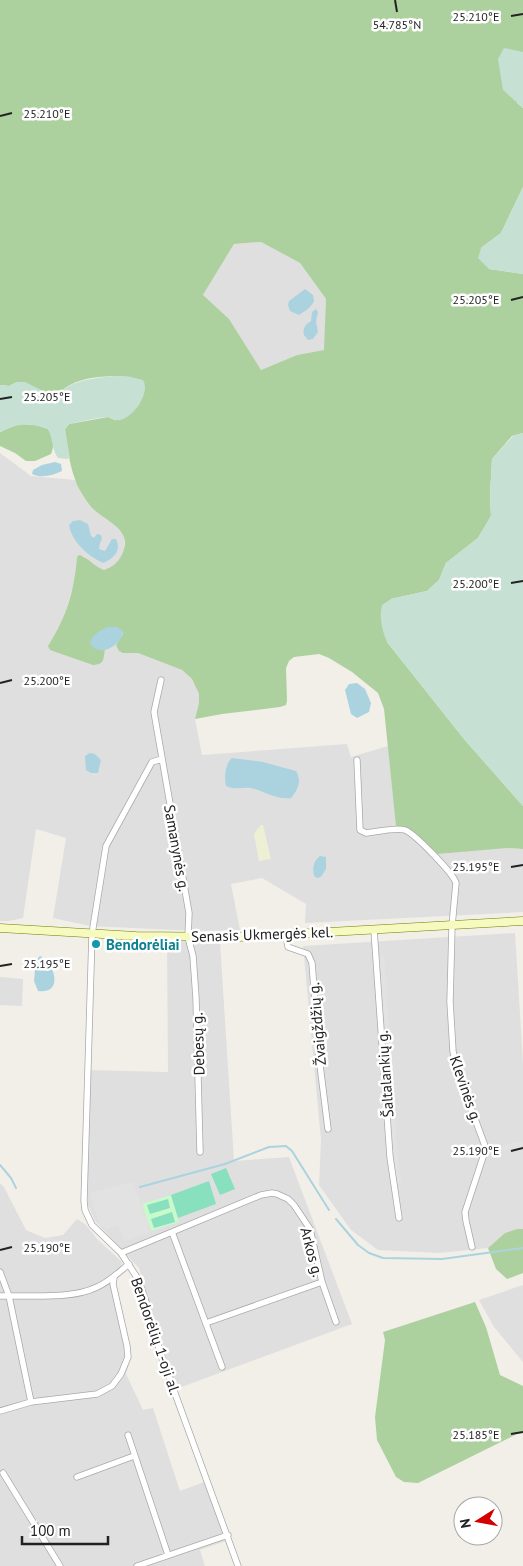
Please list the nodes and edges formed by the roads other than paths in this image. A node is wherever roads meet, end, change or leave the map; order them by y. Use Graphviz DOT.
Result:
graph roads {
  1 [pos="161,680"];
  2 [pos="162,758"];
  3 [pos="356,760"];
  4 [pos="523,922"];
  5 [pos="452,926"];
  6 [pos="0,928"];
  7 [pos="374,930"];
  8 [pos="92,934"];
  9 [pos="286,935"];
  10 [pos="188,937"];
  11 [pos="328,1129"];
  12 [pos="200,1152"];
  13 [pos="399,1218"];
  14 [pos="172,1232"];
  15 [pos="472,1247"];
  16 [pos="121,1253"];
  17 [pos="129,1264"];
  18 [pos="0,1272"];
  19 [pos="114,1277"];
  20 [pos="322,1282"];
  21 [pos="0,1296"];
  22 [pos="9,1296"];
  23 [pos="336,1322"];
  24 [pos="206,1323"];
  25 [pos="222,1368"];
  26 [pos="31,1402"];
  27 [pos="0,1411"];
  28 [pos="128,1435"];
  29 [pos="134,1456"];
  30 [pos="3,1473"];
  31 [pos="77,1477"];
  32 [pos="228,1535"];
  33 [pos="168,1555"];
  34 [pos="60,1566"];
  35 [pos="136,1566"];
  36 [pos="238,1566"];
  1 -- 2 [label="street, Samanynės g."];
  2 -- 8 [label="street"];
  2 -- 10 [label="street, Samanynės g."];
  3 -- 5 [label="street, Klevinės g."];
  4 -- 5 [label="main road, Senasis Ukmergės kel."];
  5 -- 7 [label="main road, Senasis Ukmergės kel."];
  5 -- 15 [label="street, Klevinės g."];
  6 -- 8 [label="main road, Senasis Ukmergės kel."];
  7 -- 9 [label="main road, Senasis Ukmergės kel."];
  7 -- 13 [label="street, Šaltalankių g."];
  8 -- 10 [label="main road, Senasis Ukmergės kel."];
  8 -- 16 [label="street, Bendorėlių 1-oji al."];
  9 -- 10 [label="main road, Senasis Ukmergės kel."];
  9 -- 11 [label="street, Žvaigždžių g."];
  10 -- 12 [label="street, Debesų g."];
  14 -- 16 [label="street, Arkos g."];
  14 -- 20 [label="street, Arkos g."];
  14 -- 24 [label="street"];
  16 -- 17 [label="street, Bendorėlių 1-oji al."];
  17 -- 19 [label="street"];
  17 -- 32 [label="street, Bendorėlių 1-oji al."];
  18 -- 22 [label="street"];
  19 -- 22 [label="street"];
  19 -- 26 [label="street"];
  20 -- 23 [label="street"];
  20 -- 24 [label="street, Arkos g."];
  21 -- 22 [label="street"];
  22 -- 26 [label="street"];
  24 -- 25 [label="street"];
  26 -- 27 [label="street"];
  28 -- 29 [label="street"];
  29 -- 31 [label="street"];
  29 -- 33 [label="street"];
  30 -- 34 [label="street"];
  32 -- 33 [label="street"];
  32 -- 36 [label="street, Bendorėlių 1-oji al."];
  33 -- 35 [label="street"];
}
